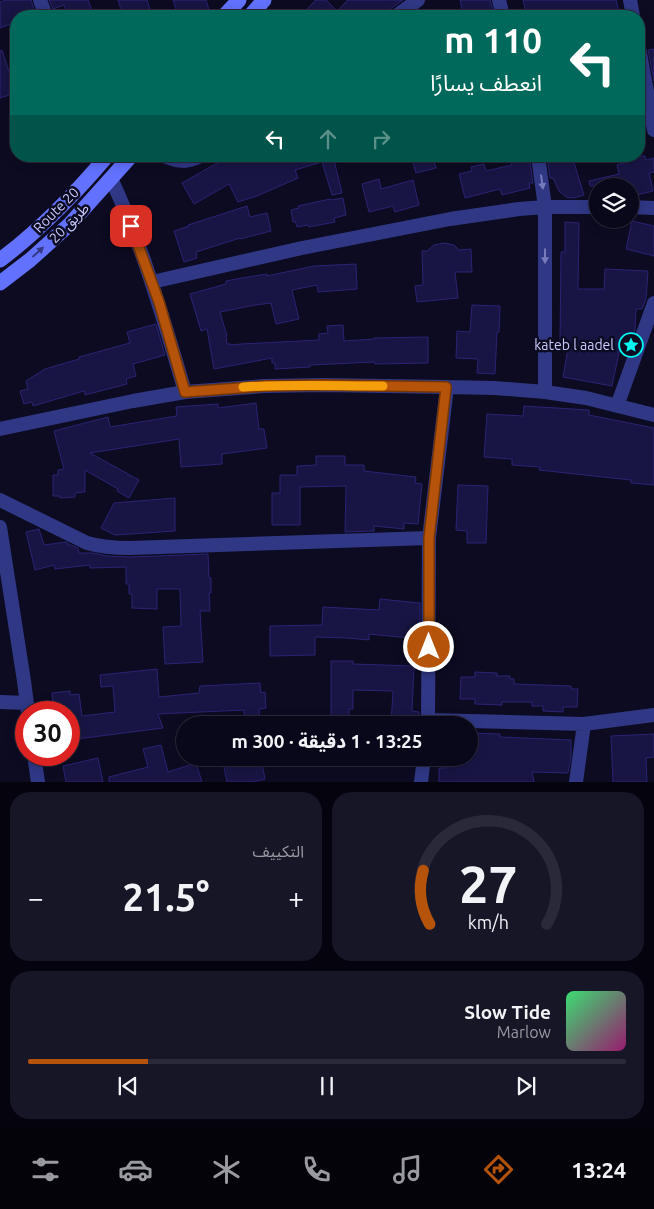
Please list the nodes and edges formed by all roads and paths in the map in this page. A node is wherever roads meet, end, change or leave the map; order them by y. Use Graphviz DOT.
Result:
graph roads {
  1 [pos="239,0"];
  2 [pos="264,0"];
  3 [pos="418,0"];
  4 [pos="230,10"];
  5 [pos="255,10"];
  6 [pos="404,10"];
  7 [pos="645,81"];
  8 [pos="654,130"];
  9 [pos="101,162"];
  10 [pos="126,162"];
  11 [pos="539,162"];
  12 [pos="111,179"];
  13 [pos="589,207"];
  14 [pos="639,207"];
  15 [pos="545,208"];
  16 [pos="654,208"];
  17 [pos="0,260"];
  18 [pos="0,282"];
  19 [pos="152,282"];
  20 [pos="654,304"];
  21 [pos="446,387"];
  22 [pos="185,392"];
  23 [pos="545,392"];
  24 [pos="617,406"];
  25 [pos="654,415"];
  26 [pos="0,429"];
  27 [pos="0,500"];
  28 [pos="0,527"];
  29 [pos="429,538"];
  30 [pos="26,701"];
  31 [pos="0,702"];
  32 [pos="15,705"];
  33 [pos="654,715"];
  34 [pos="428,716"];
  35 [pos="478,723"];
  36 [pos="584,724"];
  37 [pos="36,766"];
  38 [pos="423,766"];
  39 [pos="38,782"];
  40 [pos="421,782"];
  41 [pos="576,782"];
  1 -- 4 [label="main road"];
  2 -- 5 [label="main road"];
  3 -- 6 [label="street"];
  7 -- 8 [label="street"];
  9 -- 17 [label="main road, Route 20"];
  10 -- 12 [label="main road, طريق 20"];
  11 -- 15 [label="street, one-way"];
  18 -- 12 [label="main road, طريق 20, one-way"];
  12 -- 19 [label="street"];
  13 -- 15 [label="street"];
  14 -- 16 [label="street"];
  15 -- 19 [label="street"];
  15 -- 23 [label="street, one-way"];
  19 -- 22 [label="street"];
  20 -- 24 [label="street"];
  21 -- 22 [label="street"];
  21 -- 23 [label="street"];
  21 -- 29 [label="street"];
  22 -- 26 [label="street"];
  23 -- 24 [label="street"];
  24 -- 25 [label="street"];
  27 -- 29 [label="street"];
  28 -- 30 [label="street"];
  29 -- 34 [label="street"];
  31 -- 32 [label="street"];
  33 -- 36 [label="street"];
  35 -- 36 [label="street"];
  36 -- 41 [label="street"];
  37 -- 39 [label="street"];
  38 -- 40 [label="street"];
}
